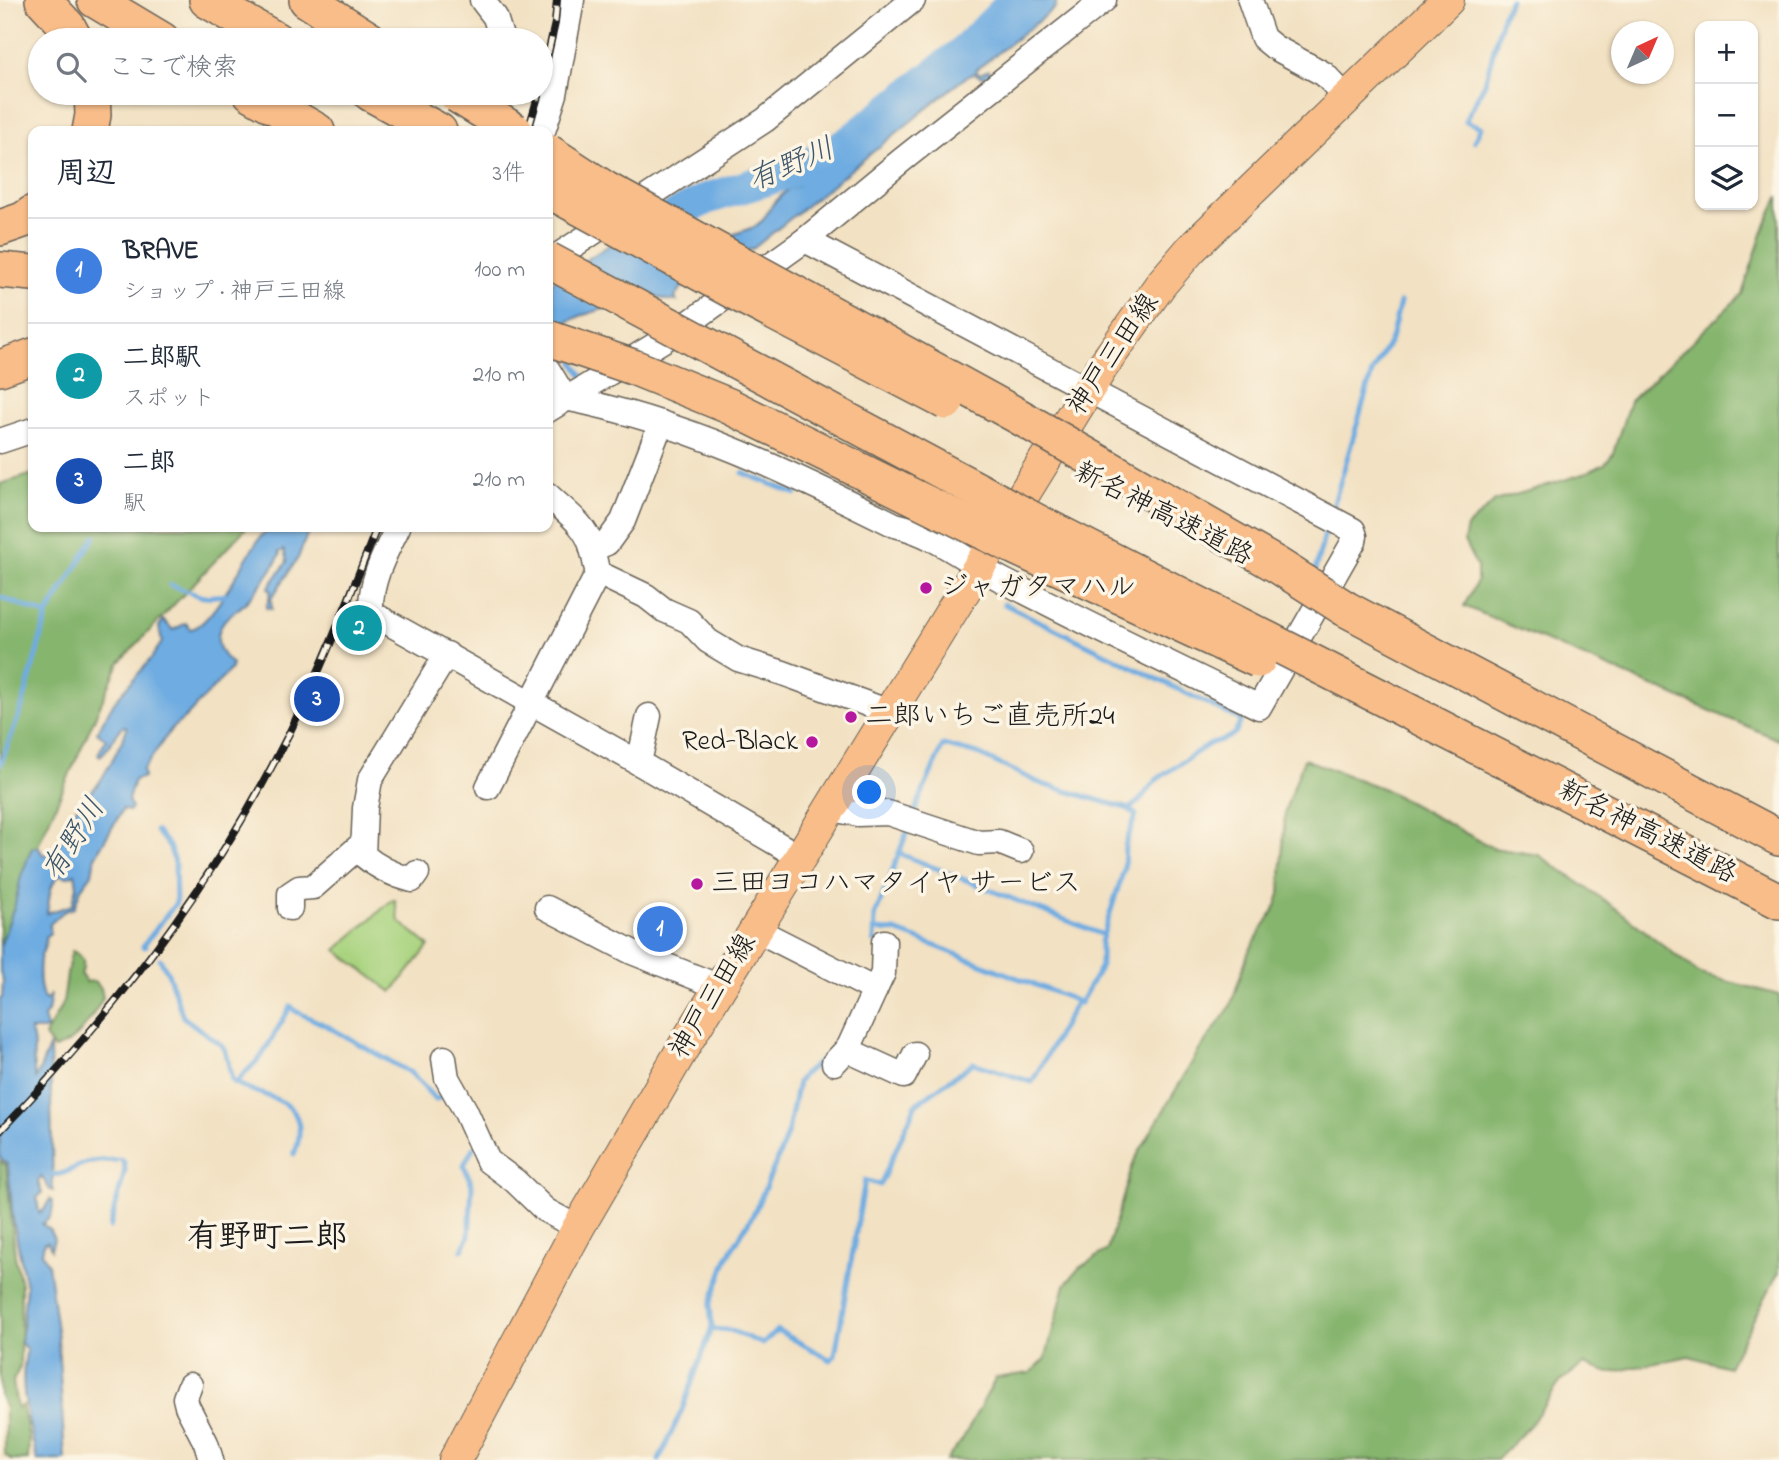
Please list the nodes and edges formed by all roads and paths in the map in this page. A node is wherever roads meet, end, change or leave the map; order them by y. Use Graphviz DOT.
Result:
graph roads {
  1 [pos="43,0"];
  2 [pos="94,0"];
  3 [pos="206,0"];
  4 [pos="307,0"];
  5 [pos="325,0"];
  6 [pos="482,0"];
  7 [pos="572,0"];
  8 [pos="913,0"];
  9 [pos="1104,0"];
  10 [pos="1250,0"];
  11 [pos="1448,0"];
  12 [pos="69,28"];
  13 [pos="142,28"];
  14 [pos="255,28"];
  15 [pos="350,28"];
  16 [pos="364,28"];
  17 [pos="498,28"];
  18 [pos="1347,97"];
  19 [pos="553,100"];
  20 [pos="93,105"];
  21 [pos="272,105"];
  22 [pos="392,105"];
  23 [pos="475,105"];
  24 [pos="489,105"];
  25 [pos="551,105"];
  26 [pos="91,126"];
  27 [pos="308,126"];
  28 [pos="430,126"];
  29 [pos="482,126"];
  30 [pos="507,126"];
  31 [pos="545,126"];
  32 [pos="553,155"];
  33 [pos="553,193"];
  34 [pos="28,216"];
  35 [pos="0,228"];
  36 [pos="805,240"];
  37 [pos="553,258"];
  38 [pos="553,264"];
  39 [pos="0,270"];
  40 [pos="28,273"];
  41 [pos="553,340"];
  42 [pos="28,358"];
  43 [pos="0,368"];
  44 [pos="553,384"];
  45 [pos="1088,389"];
  46 [pos="729,406"];
  47 [pos="661,423"];
  48 [pos="28,432"];
  49 [pos="0,441"];
  50 [pos="553,499"];
  51 [pos="396,532"];
  52 [pos="595,561"];
  53 [pos="980,565"];
  54 [pos="1346,609"];
  55 [pos="447,654"];
  56 [pos="1349,691"];
  57 [pos="533,703"];
  58 [pos="889,712"];
  59 [pos="649,716"];
  60 [pos="639,763"];
  61 [pos="488,787"];
  62 [pos="831,804"];
  63 [pos="1779,838"];
  64 [pos="362,844"];
  65 [pos="1021,852"];
  66 [pos="800,857"];
  67 [pos="416,873"];
  68 [pos="1771,897"];
  69 [pos="290,908"];
  70 [pos="547,908"];
  71 [pos="755,929"];
  72 [pos="884,942"];
  73 [pos="720,987"];
  74 [pos="875,990"];
  75 [pos="915,1054"];
  76 [pos="444,1058"];
  77 [pos="578,1228"];
  78 [pos="187,1391"];
  79 [pos="211,1460"];
  80 [pos="455,1460"];
  1 -- 12 [label="highway"];
  2 -- 13 [label="highway"];
  3 -- 14 [label="highway"];
  4 -- 15 [label="highway"];
  5 -- 16 [label="highway"];
  6 -- 17 [label="street"];
  7 -- 19 [label="street"];
  8 -- 37 [label="street"];
  9 -- 36 [label="street"];
  10 -- 18 [label="street"];
  11 -- 18 [label="main road, 神戸三田線"];
  18 -- 45 [label="main road, 神戸三田線"];
  20 -- 26 [label="highway"];
  21 -- 27 [label="highway"];
  22 -- 28 [label="highway"];
  23 -- 30 [label="highway, bridge"];
  24 -- 29 [label="street"];
  25 -- 31 [label="street"];
  32 -- 54 [label="highway, bridge"];
  33 -- 54 [label="highway, 新名神高速道路, bridge"];
  34 -- 35 [label="highway"];
  36 -- 44 [label="street"];
  36 -- 45 [label="street"];
  38 -- 56 [label="highway, 新名神高速道路, bridge"];
  39 -- 40 [label="highway"];
  41 -- 46 [label="highway, bridge"];
  42 -- 43 [label="highway"];
  44 -- 46 [label="highway, bridge"];
  44 -- 47 [label="street"];
  45 -- 53 [label="main road, 神戸三田線"];
  45 -- 53 [label="street"];
  46 -- 56 [label="highway, bridge"];
  47 -- 52 [label="street"];
  47 -- 53 [label="street"];
  48 -- 49 [label="street"];
  50 -- 52 [label="street"];
  51 -- 55 [label="street"];
  52 -- 57 [label="street"];
  52 -- 58 [label="street"];
  53 -- 58 [label="main road, 神戸三田線"];
  54 -- 63 [label="highway, 新名神高速道路"];
  55 -- 57 [label="street"];
  55 -- 64 [label="street"];
  56 -- 68 [label="highway, 新名神高速道路"];
  57 -- 60 [label="street"];
  57 -- 61 [label="street"];
  58 -- 62 [label="main road, 神戸三田線"];
  59 -- 60 [label="street"];
  60 -- 66 [label="street"];
  62 -- 65 [label="street"];
  62 -- 66 [label="main road, 神戸三田線"];
  64 -- 67 [label="street"];
  64 -- 69 [label="street"];
  66 -- 71 [label="main road, 神戸三田線"];
  70 -- 73 [label="street"];
  71 -- 73 [label="main road, 神戸三田線"];
  71 -- 74 [label="street"];
  72 -- 74 [label="street"];
  73 -- 77 [label="main road, 神戸三田線"];
  74 -- 75 [label="street"];
  76 -- 77 [label="street"];
  77 -- 80 [label="main road, 神戸三田線"];
  78 -- 79 [label="street"];
}
